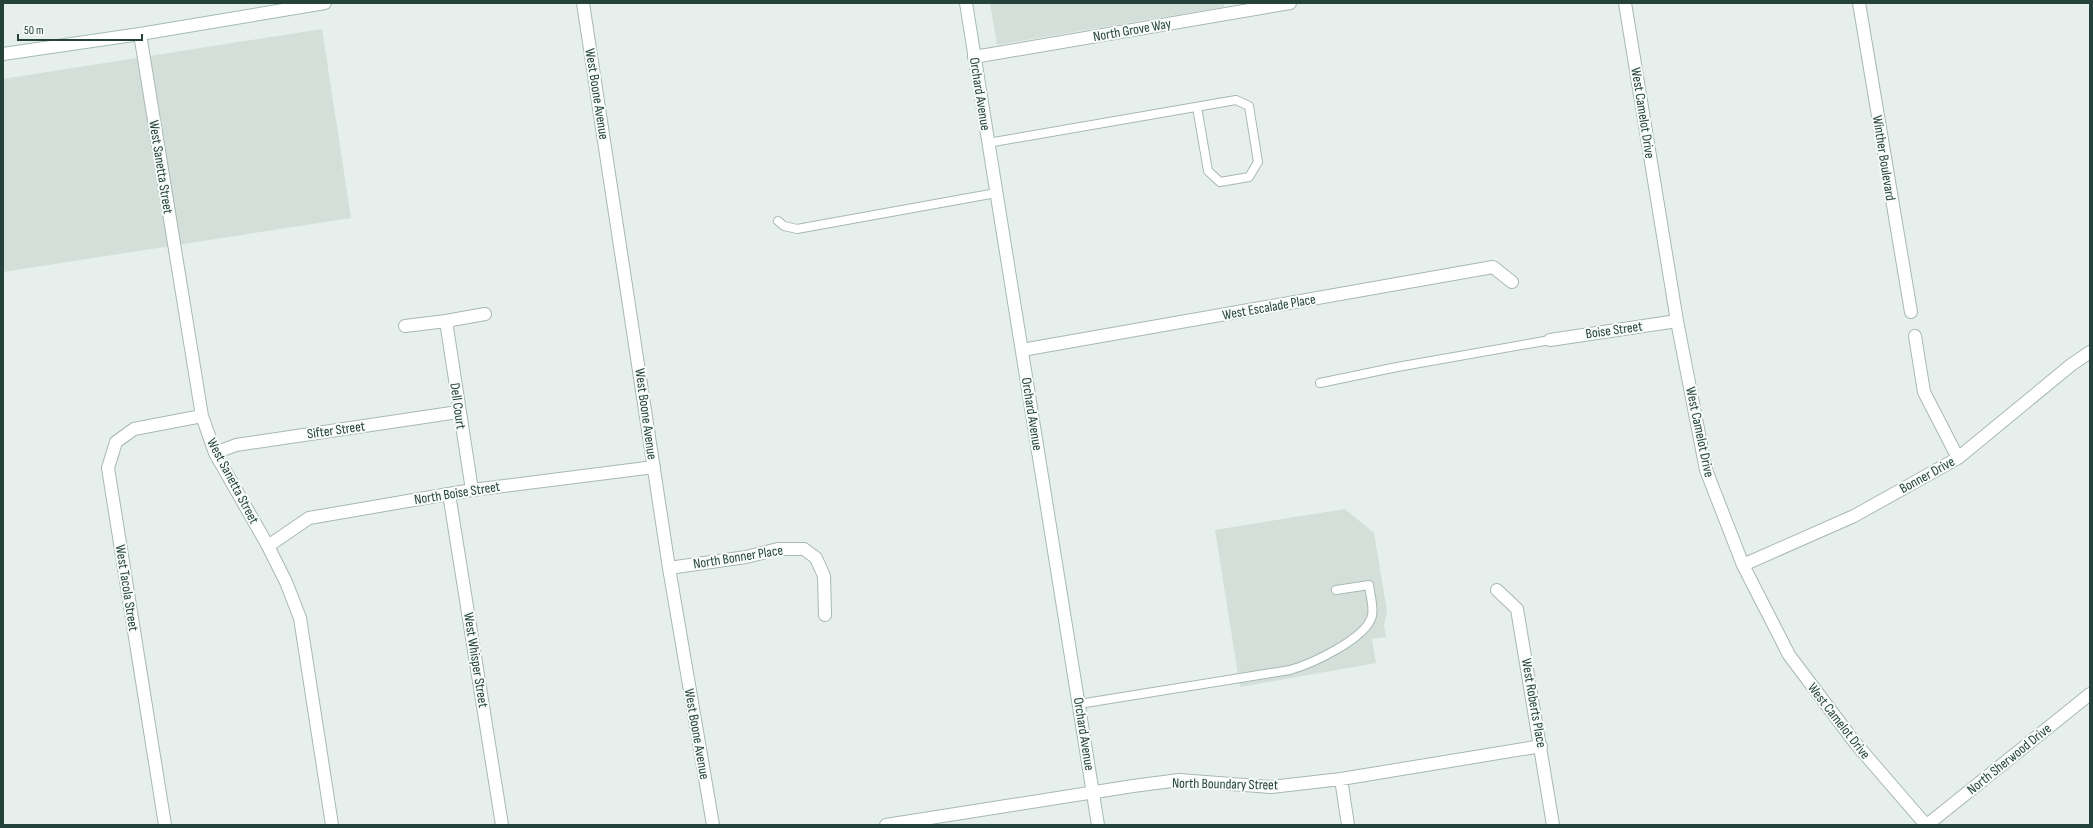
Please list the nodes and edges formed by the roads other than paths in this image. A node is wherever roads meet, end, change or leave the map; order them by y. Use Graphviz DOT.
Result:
graph roads {
  1 [pos="324,3"];
  2 [pos="583,3"];
  3 [pos="966,3"];
  4 [pos="1290,3"];
  5 [pos="1625,3"];
  6 [pos="1859,3"];
  7 [pos="140,34"];
  8 [pos="3,54"];
  9 [pos="974,57"];
  10 [pos="1197,107"];
  11 [pos="988,143"];
  12 [pos="996,193"];
  13 [pos="778,221"];
  14 [pos="1512,282"];
  15 [pos="1910,312"];
  16 [pos="485,314"];
  17 [pos="446,321"];
  18 [pos="1677,321"];
  19 [pos="405,326"];
  20 [pos="1914,336"];
  21 [pos="1550,340"];
  22 [pos="1022,350"];
  23 [pos="2090,352"];
  24 [pos="1320,383"];
  25 [pos="458,412"];
  26 [pos="202,416"];
  27 [pos="215,453"];
  28 [pos="1958,458"];
  29 [pos="654,466"];
  30 [pos="472,490"];
  31 [pos="449,494"];
  32 [pos="268,546"];
  33 [pos="1743,565"];
  34 [pos="669,568"];
  35 [pos="1336,590"];
  36 [pos="1498,590"];
  37 [pos="825,615"];
  38 [pos="2090,694"];
  39 [pos="1079,704"];
  40 [pos="1541,746"];
  41 [pos="1341,779"];
  42 [pos="1093,792"];
  43 [pos="165,825"];
  44 [pos="332,825"];
  45 [pos="502,825"];
  46 [pos="713,825"];
  47 [pos="886,825"];
  48 [pos="1098,825"];
  49 [pos="1348,825"];
  50 [pos="1553,825"];
  51 [pos="1926,825"];
  1 -- 7 [label="street"];
  2 -- 29 [label="street, West Boone Avenue"];
  3 -- 9 [label="street, Orchard Avenue"];
  4 -- 9 [label="street, North Grove Way"];
  5 -- 18 [label="street, West Camelot Drive"];
  6 -- 15 [label="street, Winther Boulevard"];
  7 -- 8 [label="street"];
  7 -- 26 [label="street, West Sanetta Street"];
  9 -- 11 [label="street, Orchard Avenue"];
  10 -- 10 [label="lane"];
  10 -- 11 [label="lane"];
  11 -- 12 [label="street, Orchard Avenue"];
  12 -- 13 [label="lane"];
  12 -- 22 [label="street, Orchard Avenue"];
  14 -- 22 [label="street, West Escalade Place"];
  16 -- 17 [label="street"];
  17 -- 19 [label="street"];
  17 -- 25 [label="street, Dell Court"];
  18 -- 21 [label="street, Boise Street"];
  18 -- 33 [label="street, West Camelot Drive"];
  20 -- 28 [label="street"];
  21 -- 24 [label="lane"];
  22 -- 39 [label="street, Orchard Avenue"];
  23 -- 28 [label="street, Bonner Drive"];
  25 -- 27 [label="street, Sifter Street"];
  25 -- 30 [label="street, Dell Court"];
  26 -- 27 [label="street, West Sanetta Street"];
  26 -- 43 [label="street, West Tacola Street"];
  27 -- 32 [label="street, West Sanetta Street"];
  28 -- 33 [label="street, Bonner Drive"];
  29 -- 30 [label="street, North Boise Street"];
  29 -- 34 [label="street, West Boone Avenue"];
  30 -- 31 [label="street, North Boise Street"];
  31 -- 32 [label="street, North Boise Street"];
  31 -- 45 [label="street, West Whisper Street"];
  32 -- 44 [label="street, West Sanetta Street"];
  33 -- 51 [label="street, West Camelot Drive"];
  34 -- 37 [label="street, North Bonner Place"];
  34 -- 46 [label="street, West Boone Avenue"];
  35 -- 39 [label="lane"];
  36 -- 40 [label="street, West Roberts Place"];
  38 -- 51 [label="street, North Sherwood Drive"];
  39 -- 42 [label="street, Orchard Avenue"];
  40 -- 41 [label="street, North Boundary Street"];
  40 -- 50 [label="street, West Roberts Place"];
  41 -- 42 [label="street, North Boundary Street"];
  41 -- 49 [label="street"];
  42 -- 47 [label="street, North Boundary Street"];
  42 -- 48 [label="street, Orchard Avenue"];
}
